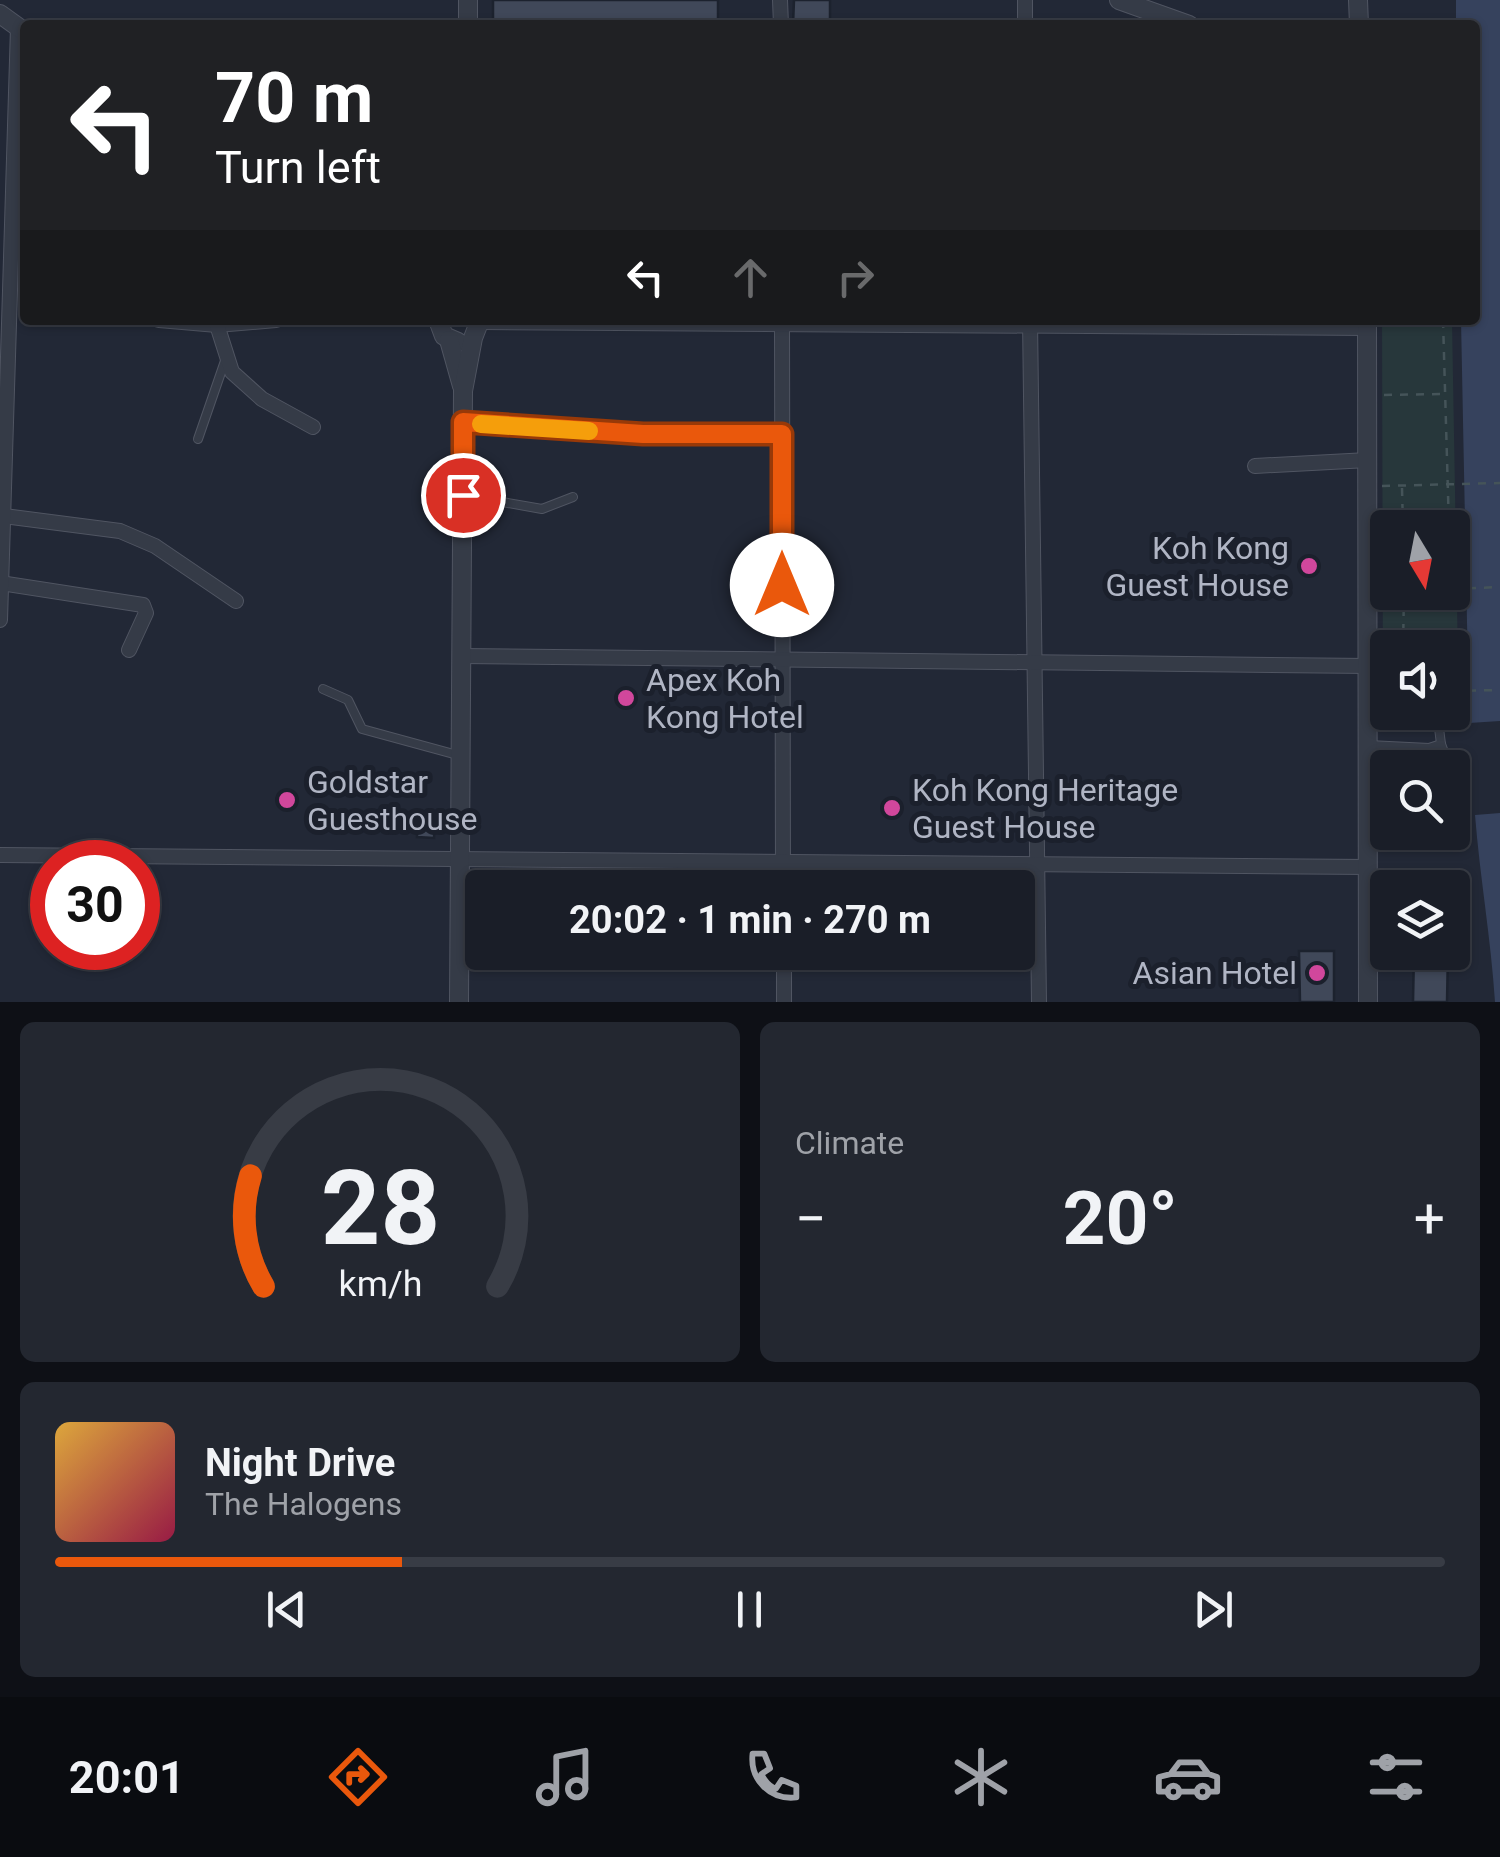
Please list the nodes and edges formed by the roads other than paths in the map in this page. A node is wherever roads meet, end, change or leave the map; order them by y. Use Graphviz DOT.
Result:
graph roads {
  1 [pos="1119,0"];
  2 [pos="0,14"];
  3 [pos="1175,20"];
  4 [pos="20,29"];
  5 [pos="20,42"];
  6 [pos="7,194"];
  7 [pos="11,310"];
  8 [pos="216,325"];
  9 [pos="439,325"];
  10 [pos="539,325"];
  11 [pos="782,325"];
  12 [pos="1030,325"];
  13 [pos="1367,325"];
  14 [pos="478,326"];
  15 [pos="449,340"];
  16 [pos="226,358"];
  17 [pos="463,391"];
  18 [pos="463,422"];
  19 [pos="313,427"];
  20 [pos="782,434"];
  21 [pos="198,439"];
  22 [pos="1368,460"];
  23 [pos="1256,466"];
  24 [pos="2,468"];
  25 [pos="463,495"];
  26 [pos="573,497"];
  27 [pos="2,521"];
  28 [pos="1,583"];
  29 [pos="236,600"];
  30 [pos="0,620"];
  31 [pos="129,650"];
  32 [pos="461,656"];
  33 [pos="782,661"];
  34 [pos="1035,664"];
  35 [pos="1368,666"];
  36 [pos="323,688"];
  37 [pos="1439,730"];
  38 [pos="1441,744"];
  39 [pos="1369,746"];
  40 [pos="1443,750"];
  41 [pos="460,756"];
  42 [pos="0,854"];
  43 [pos="460,857"];
  44 [pos="783,859"];
  45 [pos="1038,865"];
  46 [pos="1370,866"];
  47 [pos="783,870"];
  48 [pos="784,970"];
  49 [pos="458,1002"];
  50 [pos="784,1002"];
  51 [pos="1039,1002"];
  52 [pos="1368,1002"];
  1 -- 3 [label="street"];
  2 -- 4 [label="street"];
  5 -- 6 [label="street"];
  6 -- 7 [label="street"];
  7 -- 24 [label="street"];
  8 -- 16 [label="street"];
  9 -- 15 [label="street"];
  10 -- 14 [label="street"];
  11 -- 20 [label="street"];
  12 -- 34 [label="street"];
  13 -- 22 [label="street"];
  14 -- 15 [label="street"];
  14 -- 17 [label="street"];
  15 -- 17 [label="street"];
  16 -- 19 [label="street"];
  16 -- 21 [label="lane"];
  17 -- 18 [label="street"];
  18 -- 20 [label="lane"];
  18 -- 25 [label="street"];
  20 -- 33 [label="street"];
  22 -- 23 [label="street"];
  22 -- 35 [label="street"];
  24 -- 27 [label="street"];
  25 -- 26 [label="lane"];
  25 -- 32 [label="street"];
  27 -- 28 [label="street"];
  27 -- 29 [label="street"];
  28 -- 30 [label="street"];
  28 -- 31 [label="street"];
  32 -- 33 [label="street"];
  32 -- 41 [label="street"];
  33 -- 34 [label="street"];
  33 -- 44 [label="street"];
  34 -- 35 [label="street"];
  34 -- 45 [label="street"];
  35 -- 39 [label="street"];
  36 -- 41 [label="lane"];
  37 -- 38 [label="lane"];
  38 -- 39 [label="lane"];
  38 -- 40 [label="lane"];
  39 -- 46 [label="street"];
  41 -- 43 [label="street"];
  42 -- 43 [label="street"];
  43 -- 44 [label="street"];
  43 -- 49 [label="street"];
  44 -- 45 [label="street"];
  44 -- 47 [label="street"];
  45 -- 46 [label="street"];
  45 -- 51 [label="street"];
  46 -- 52 [label="street"];
  48 -- 50 [label="street"];
}
